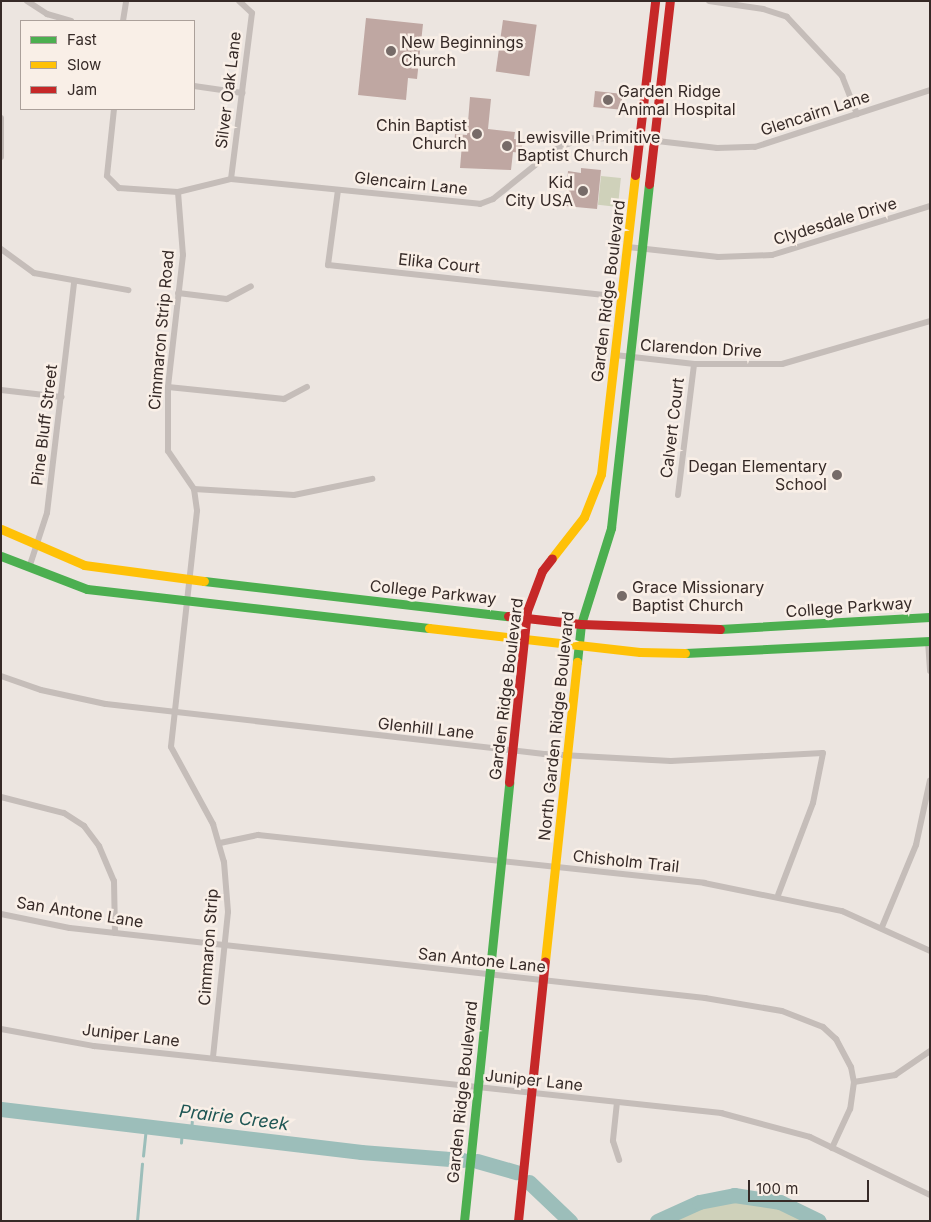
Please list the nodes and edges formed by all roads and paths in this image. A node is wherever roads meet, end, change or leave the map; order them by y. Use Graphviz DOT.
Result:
graph roads {
  1 [pos="27,1"];
  2 [pos="126,1"];
  3 [pos="238,1"];
  4 [pos="655,1"];
  5 [pos="670,1"];
  6 [pos="709,1"];
  7 [pos="68,20"];
  8 [pos="124,20"];
  9 [pos="195,86"];
  10 [pos="930,90"];
  11 [pos="242,93"];
  12 [pos="114,110"];
  13 [pos="857,114"];
  14 [pos="1,118"];
  15 [pos="640,139"];
  16 [pos="656,140"];
  17 [pos="1,156"];
  18 [pos="231,179"];
  19 [pos="338,190"];
  20 [pos="178,192"];
  21 [pos="930,206"];
  22 [pos="628,247"];
  23 [pos="643,248"];
  24 [pos="1,249"];
  25 [pos="74,282"];
  26 [pos="252,286"];
  27 [pos="128,290"];
  28 [pos="178,293"];
  29 [pos="622,297"];
  30 [pos="930,321"];
  31 [pos="615,355"];
  32 [pos="631,358"];
  33 [pos="694,364"];
  34 [pos="168,387"];
  35 [pos="307,387"];
  36 [pos="1,390"];
  37 [pos="62,397"];
  38 [pos="372,479"];
  39 [pos="194,489"];
  40 [pos="678,495"];
  41 [pos="1,529"];
  42 [pos="37,546"];
  43 [pos="1,556"];
  44 [pos="29,568"];
  45 [pos="190,581"];
  46 [pos="188,602"];
  47 [pos="930,617"];
  48 [pos="527,618"];
  49 [pos="581,624"];
  50 [pos="525,638"];
  51 [pos="929,641"];
  52 [pos="579,645"];
  53 [pos="930,671"];
  54 [pos="1,676"];
  55 [pos="175,713"];
  56 [pos="513,751"];
  57 [pos="567,755"];
  58 [pos="930,780"];
  59 [pos="1,797"];
  60 [pos="220,844"];
  61 [pos="501,860"];
  62 [pos="555,868"];
  63 [pos="778,895"];
  64 [pos="1,914"];
  65 [pos="882,927"];
  66 [pos="115,933"];
  67 [pos="224,946"];
  68 [pos="930,951"];
  69 [pos="489,975"];
  70 [pos="543,980"];
  71 [pos="1,1029"];
  72 [pos="930,1051"];
  73 [pos="213,1058"];
  74 [pos="854,1082"];
  75 [pos="478,1088"];
  76 [pos="531,1093"];
  77 [pos="617,1102"];
  78 [pos="832,1148"];
  79 [pos="619,1160"];
  80 [pos="929,1194"];
  81 [pos="464,1221"];
  82 [pos="518,1221"];
  1 -- 7 [label="street"];
  2 -- 8 [label="street"];
  3 -- 11 [label="street, Silver Oak Lane"];
  4 -- 15 [label="main road, Garden Ridge Boulevard"];
  5 -- 16 [label="main road, North Garden Ridge Boulevard"];
  6 -- 13 [label="street"];
  9 -- 11 [label="street"];
  10 -- 13 [label="street, Glencairn Lane"];
  11 -- 18 [label="street, Silver Oak Lane"];
  12 -- 20 [label="street, Glencairn Lane"];
  13 -- 16 [label="street, Glencairn Lane"];
  14 -- 17 [label="street"];
  15 -- 16 [label="street, Glencairn Lane"];
  15 -- 19 [label="street, Glencairn Lane"];
  15 -- 22 [label="main road, Garden Ridge Boulevard"];
  16 -- 23 [label="main road, North Garden Ridge Boulevard"];
  18 -- 19 [label="street, Glencairn Lane"];
  18 -- 20 [label="street, Glencairn Lane"];
  19 -- 29 [label="street, Elika Court"];
  20 -- 28 [label="street, Cimmaron Strip Road"];
  21 -- 23 [label="street, Clydesdale Drive"];
  22 -- 23 [label="street, Clydesdale Drive"];
  22 -- 29 [label="main road, Garden Ridge Boulevard"];
  23 -- 32 [label="main road, North Garden Ridge Boulevard"];
  24 -- 25 [label="street"];
  25 -- 27 [label="street"];
  25 -- 37 [label="street, Pine Bluff Street"];
  26 -- 28 [label="street"];
  28 -- 34 [label="street, Cimmaron Strip Road"];
  29 -- 31 [label="main road, Garden Ridge Boulevard"];
  30 -- 33 [label="street, Clarendon Drive"];
  31 -- 32 [label="street, Clarendon Drive"];
  31 -- 48 [label="main road, Garden Ridge Boulevard"];
  32 -- 33 [label="street, Clarendon Drive"];
  32 -- 49 [label="main road, North Garden Ridge Boulevard"];
  33 -- 40 [label="street, Calvert Court"];
  34 -- 35 [label="street"];
  34 -- 39 [label="street, Cimmaron Strip Road"];
  36 -- 37 [label="street"];
  37 -- 42 [label="street, Pine Bluff Street"];
  38 -- 39 [label="street"];
  39 -- 45 [label="street, Cimmaron Strip Road"];
  41 -- 42 [label="main road, College Parkway"];
  42 -- 44 [label="street, Pine Bluff Street"];
  42 -- 45 [label="main road, College Parkway"];
  43 -- 44 [label="main road"];
  44 -- 46 [label="main road"];
  45 -- 46 [label="street, Cimmaron Strip"];
  45 -- 48 [label="main road, College Parkway"];
  46 -- 50 [label="main road"];
  46 -- 55 [label="street, Cimmaron Strip"];
  47 -- 49 [label="main road, College Parkway"];
  48 -- 49 [label="main road, College Parkway"];
  48 -- 50 [label="main road, Garden Ridge Boulevard"];
  49 -- 52 [label="main road, North Garden Ridge Boulevard"];
  50 -- 52 [label="main road"];
  50 -- 56 [label="main road, Garden Ridge Boulevard"];
  51 -- 52 [label="main road"];
  51 -- 53 [label="street"];
  52 -- 57 [label="main road, North Garden Ridge Boulevard"];
  54 -- 55 [label="street, Glenhill Lane"];
  55 -- 56 [label="street, Glenhill Lane"];
  55 -- 60 [label="street, Cimmaron Strip"];
  56 -- 57 [label="street, Glenhill Lane"];
  56 -- 61 [label="main road, Garden Ridge Boulevard"];
  57 -- 62 [label="main road, North Garden Ridge Boulevard"];
  57 -- 63 [label="street, Glenhill Lane"];
  58 -- 65 [label="street"];
  59 -- 66 [label="street"];
  60 -- 61 [label="street, Chisholm Trail"];
  60 -- 67 [label="street, Cimmaron Strip"];
  61 -- 62 [label="street, Chisholm Trail"];
  61 -- 69 [label="main road, Garden Ridge Boulevard"];
  62 -- 63 [label="street, Chisholm Trail"];
  62 -- 70 [label="main road, North Garden Ridge Boulevard"];
  63 -- 65 [label="street, Chisholm Trail"];
  64 -- 66 [label="street, San Antone Lane"];
  65 -- 68 [label="street, Chisholm Trail"];
  66 -- 67 [label="street, San Antone Lane"];
  67 -- 69 [label="street, San Antone Lane"];
  67 -- 73 [label="street, Cimmaron Strip"];
  69 -- 70 [label="street, San Antone Lane"];
  69 -- 75 [label="main road, Garden Ridge Boulevard"];
  70 -- 74 [label="street, San Antone Lane"];
  70 -- 76 [label="main road, North Garden Ridge Boulevard"];
  71 -- 73 [label="street, Juniper Lane"];
  72 -- 74 [label="street"];
  73 -- 75 [label="street, Juniper Lane"];
  74 -- 78 [label="street, San Antone Lane"];
  75 -- 76 [label="street, Juniper Lane"];
  75 -- 81 [label="main road, Garden Ridge Boulevard"];
  76 -- 77 [label="street, Juniper Lane"];
  76 -- 82 [label="main road, North Garden Ridge Boulevard"];
  77 -- 78 [label="street, Juniper Lane"];
  77 -- 79 [label="street"];
  78 -- 80 [label="street, Juniper Lane"];
}
